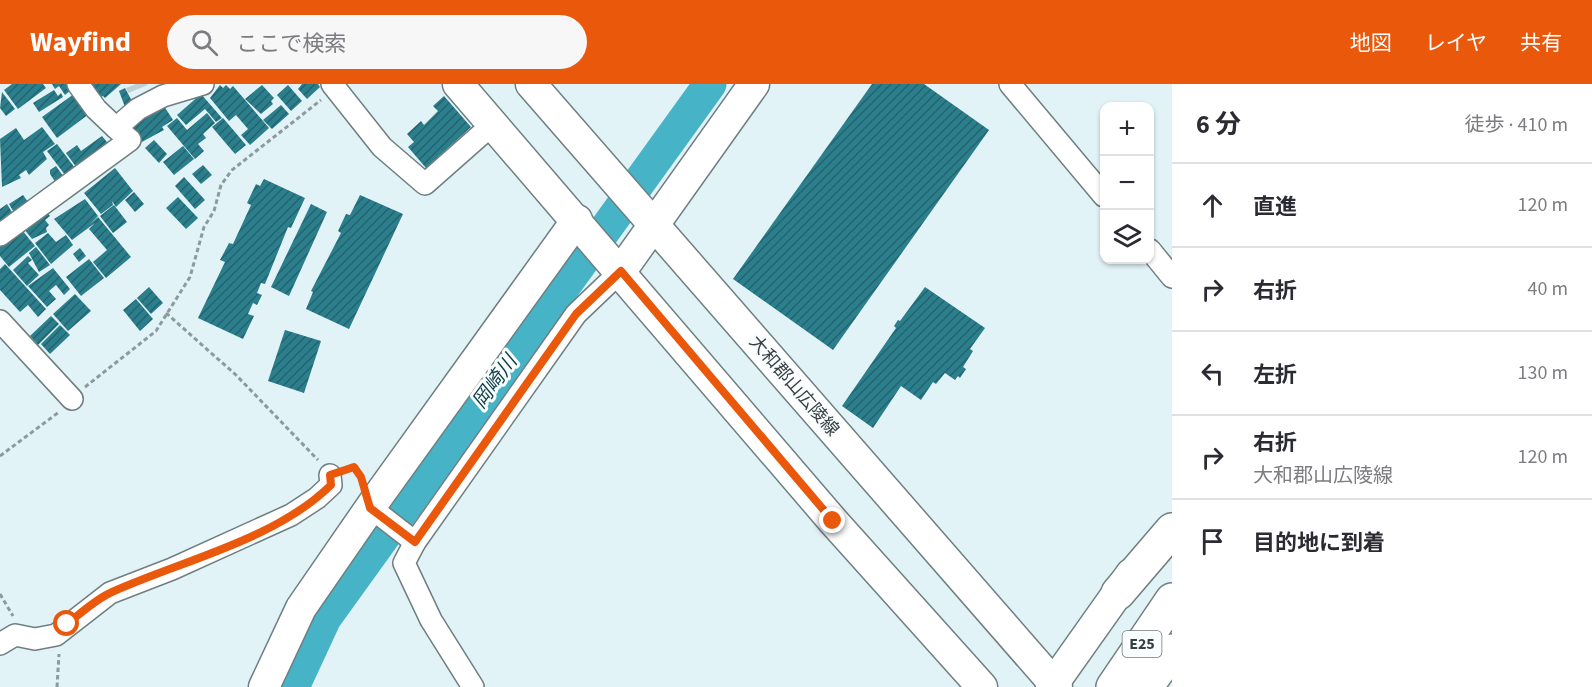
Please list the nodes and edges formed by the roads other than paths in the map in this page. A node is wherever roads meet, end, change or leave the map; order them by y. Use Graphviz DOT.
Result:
graph roads {
  1 [pos="78,84"];
  2 [pos="203,84"];
  3 [pos="458,84"];
  4 [pos="531,84"];
  5 [pos="754,84"];
  6 [pos="1010,84"];
  7 [pos="334,86"];
  8 [pos="493,124"];
  9 [pos="116,128"];
  10 [pos="1100,191"];
  11 [pos="650,222"];
  12 [pos="580,224"];
  13 [pos="0,235"];
  14 [pos="1154,256"];
  15 [pos="617,267"];
  16 [pos="1172,277"];
  17 [pos="0,321"];
  18 [pos="72,399"];
  19 [pos="330,475"];
  20 [pos="370,508"];
  21 [pos="1172,515"];
  22 [pos="1172,530"];
  23 [pos="415,542"];
  24 [pos="1118,593"];
  25 [pos="1172,600"];
  26 [pos="8,639"];
  27 [pos="1172,651"];
  28 [pos="1054,686"];
  29 [pos="264,687"];
  30 [pos="473,687"];
  31 [pos="982,687"];
  32 [pos="1113,687"];
  33 [pos="1146,687"];
  1 -- 9 [label="street"];
  2 -- 9 [label="street"];
  3 -- 8 [label="main road"];
  4 -- 11 [label="main road, 大和郡山広陵線"];
  5 -- 11 [label="main road"];
  6 -- 10 [label="street"];
  7 -- 8 [label="street"];
  8 -- 12 [label="main road"];
  9 -- 13 [label="street"];
  11 -- 15 [label="main road"];
  11 -- 28 [label="main road, 大和郡山広陵線"];
  12 -- 15 [label="main road"];
  12 -- 20 [label="main road"];
  14 -- 16 [label="street"];
  15 -- 23 [label="street"];
  15 -- 31 [label="main road"];
  17 -- 18 [label="street"];
  19 -- 26 [label="street"];
  20 -- 23 [label="street"];
  20 -- 29 [label="main road"];
  21 -- 24 [label="main road"];
  22 -- 24 [label="highway"];
  23 -- 30 [label="street"];
  24 -- 28 [label="main road"];
  25 -- 32 [label="highway, E25"];
  27 -- 33 [label="highway, E25"];
}
